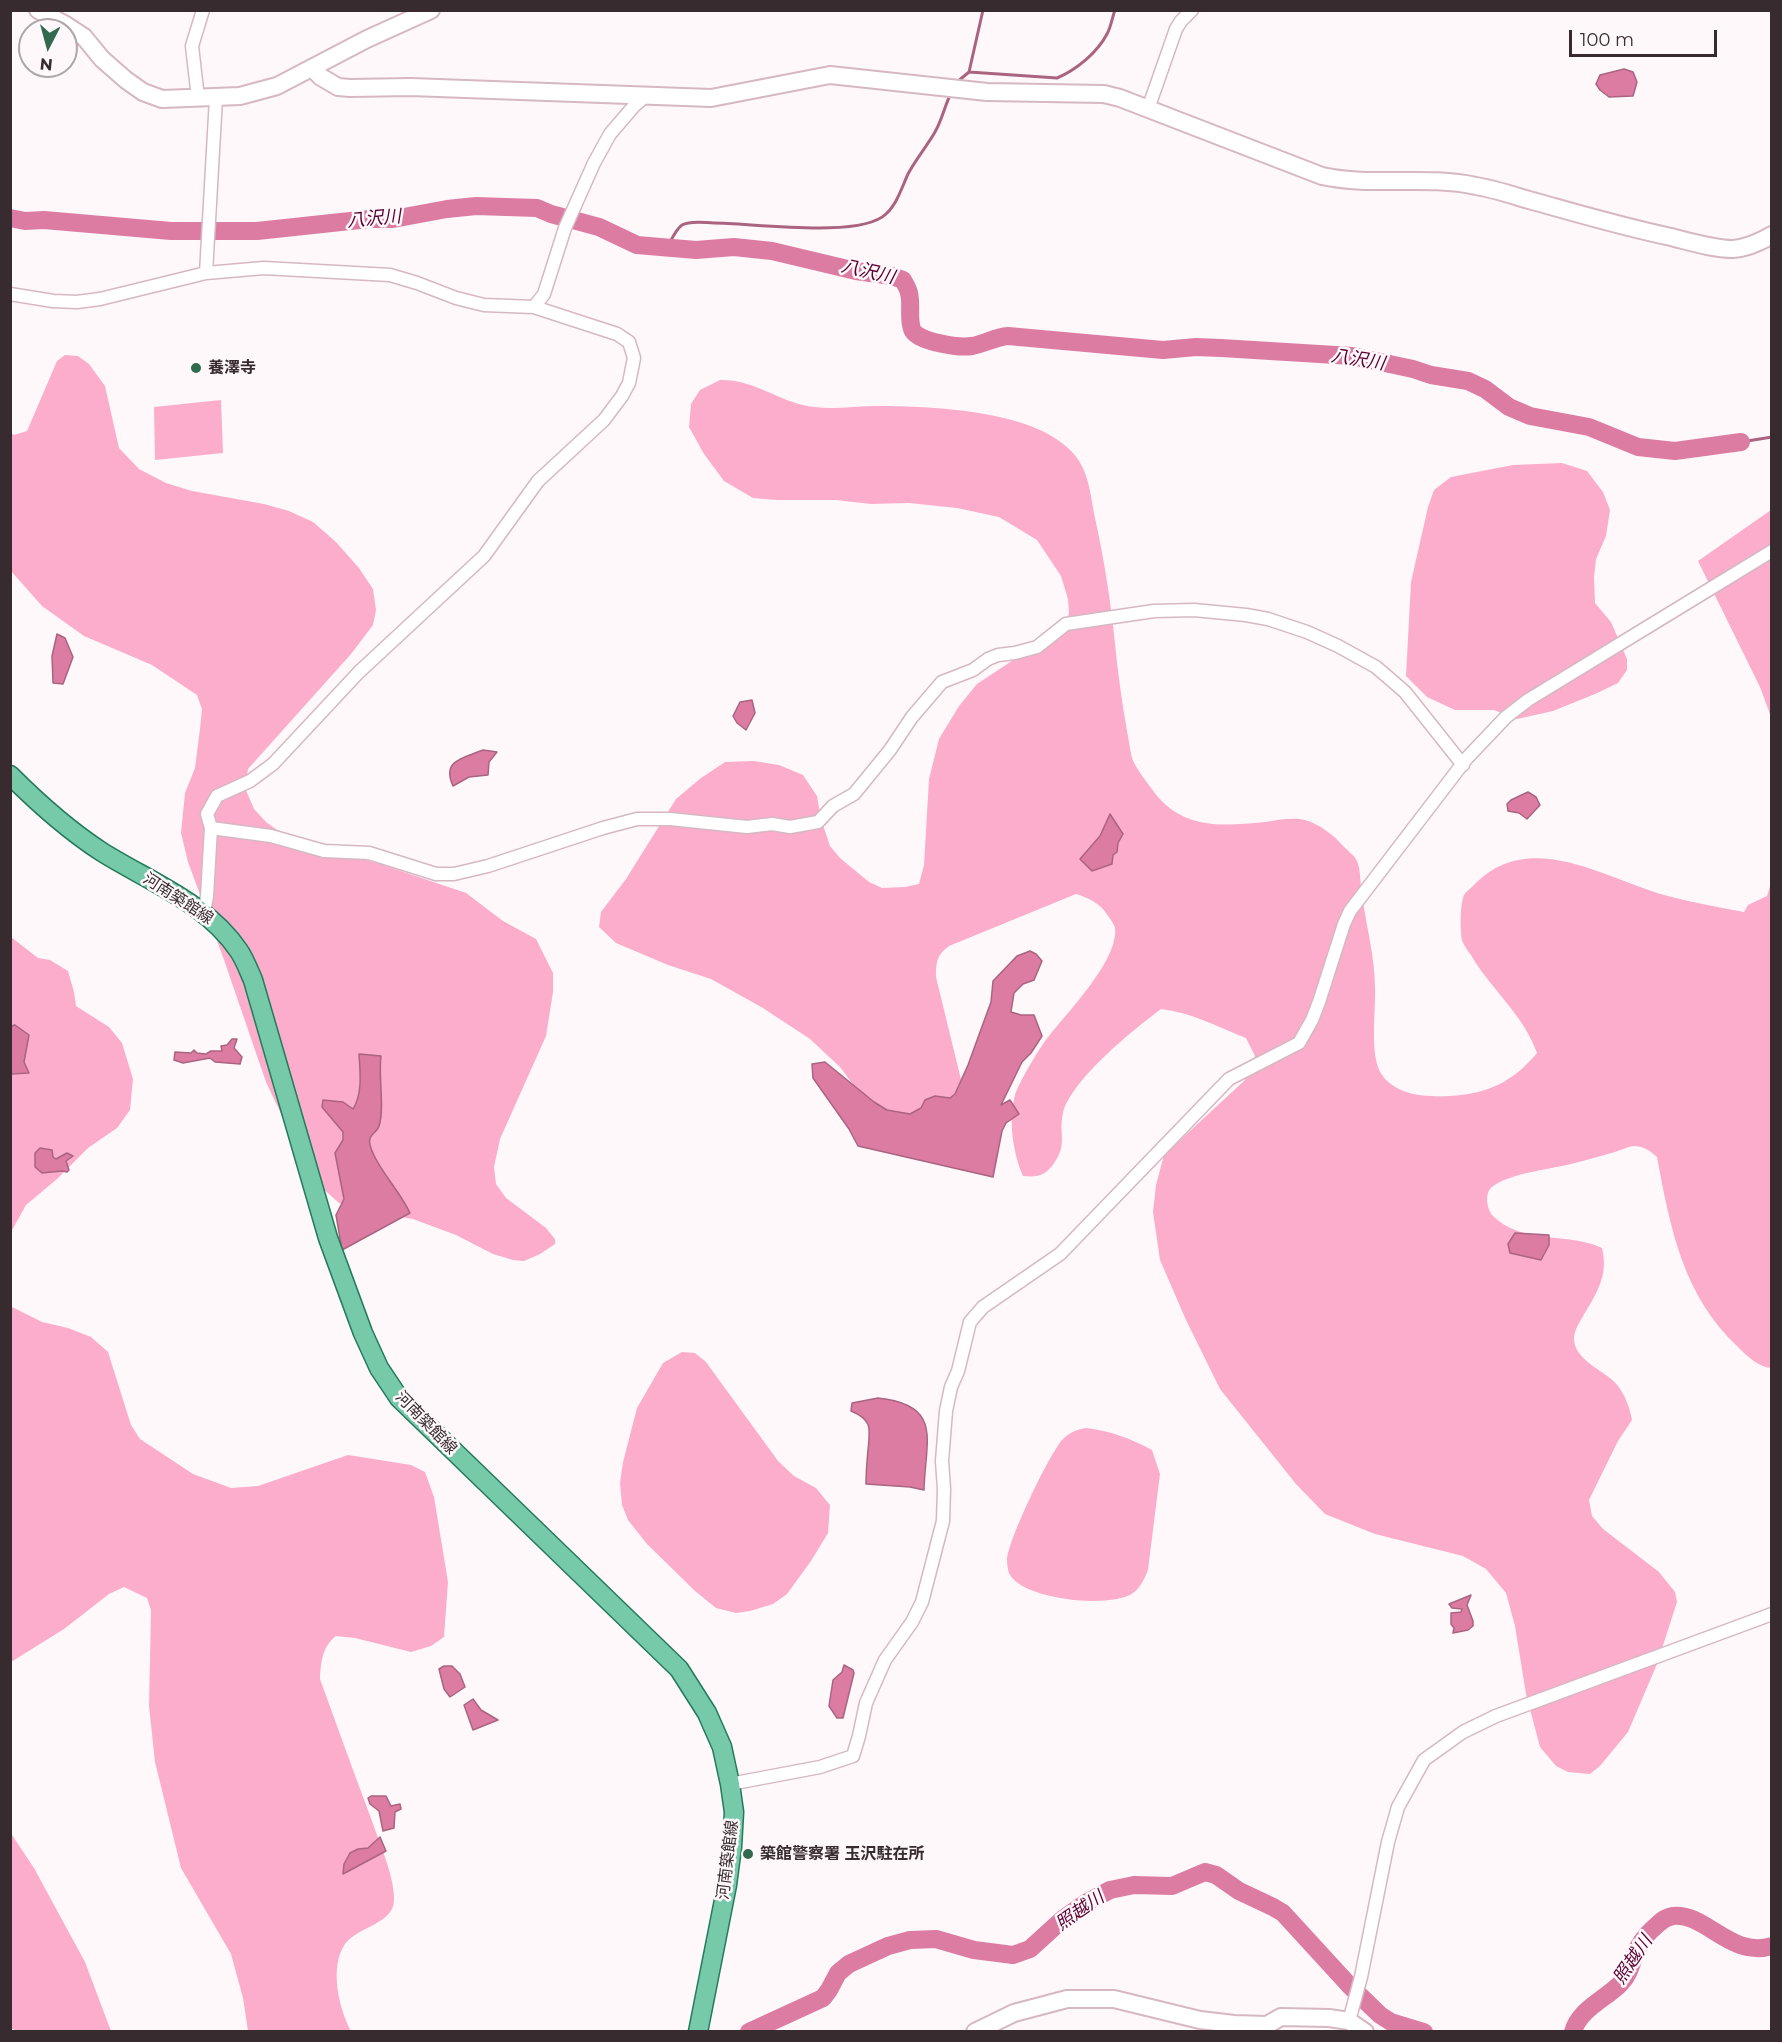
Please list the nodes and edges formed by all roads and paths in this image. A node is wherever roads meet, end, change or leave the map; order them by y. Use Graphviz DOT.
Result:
graph roads {
  1 [pos="38,10"];
  2 [pos="203,10"];
  3 [pos="431,10"];
  4 [pos="1192,10"];
  5 [pos="312,68"];
  6 [pos="646,96"];
  7 [pos="198,98"];
  8 [pos="216,98"];
  9 [pos="1148,109"];
  10 [pos="1772,235"];
  11 [pos="206,273"];
  12 [pos="10,294"];
  13 [pos="534,307"];
  14 [pos="1772,551"];
  15 [pos="1462,765"];
  16 [pos="10,775"];
  17 [pos="211,828"];
  18 [pos="204,912"];
  19 [pos="1772,1614"];
  20 [pos="730,1784"];
  21 [pos="1349,2021"];
  22 [pos="698,2031"];
  23 [pos="975,2031"];
  24 [pos="1365,2031"];
  1 -- 7 [label="street"];
  2 -- 7 [label="street"];
  3 -- 5 [label="street"];
  4 -- 9 [label="street"];
  5 -- 6 [label="street"];
  5 -- 8 [label="street"];
  6 -- 9 [label="street"];
  6 -- 13 [label="street"];
  7 -- 8 [label="street"];
  8 -- 11 [label="street"];
  9 -- 10 [label="street"];
  11 -- 12 [label="street"];
  11 -- 13 [label="street"];
  13 -- 17 [label="street"];
  14 -- 15 [label="street"];
  15 -- 17 [label="street"];
  15 -- 20 [label="street"];
  16 -- 18 [label="main road, 河南築館線"];
  17 -- 18 [label="street"];
  18 -- 20 [label="main road, 河南築館線"];
  19 -- 21 [label="street"];
  20 -- 22 [label="main road, 河南築館線"];
  21 -- 23 [label="street"];
  21 -- 24 [label="street"];
}
